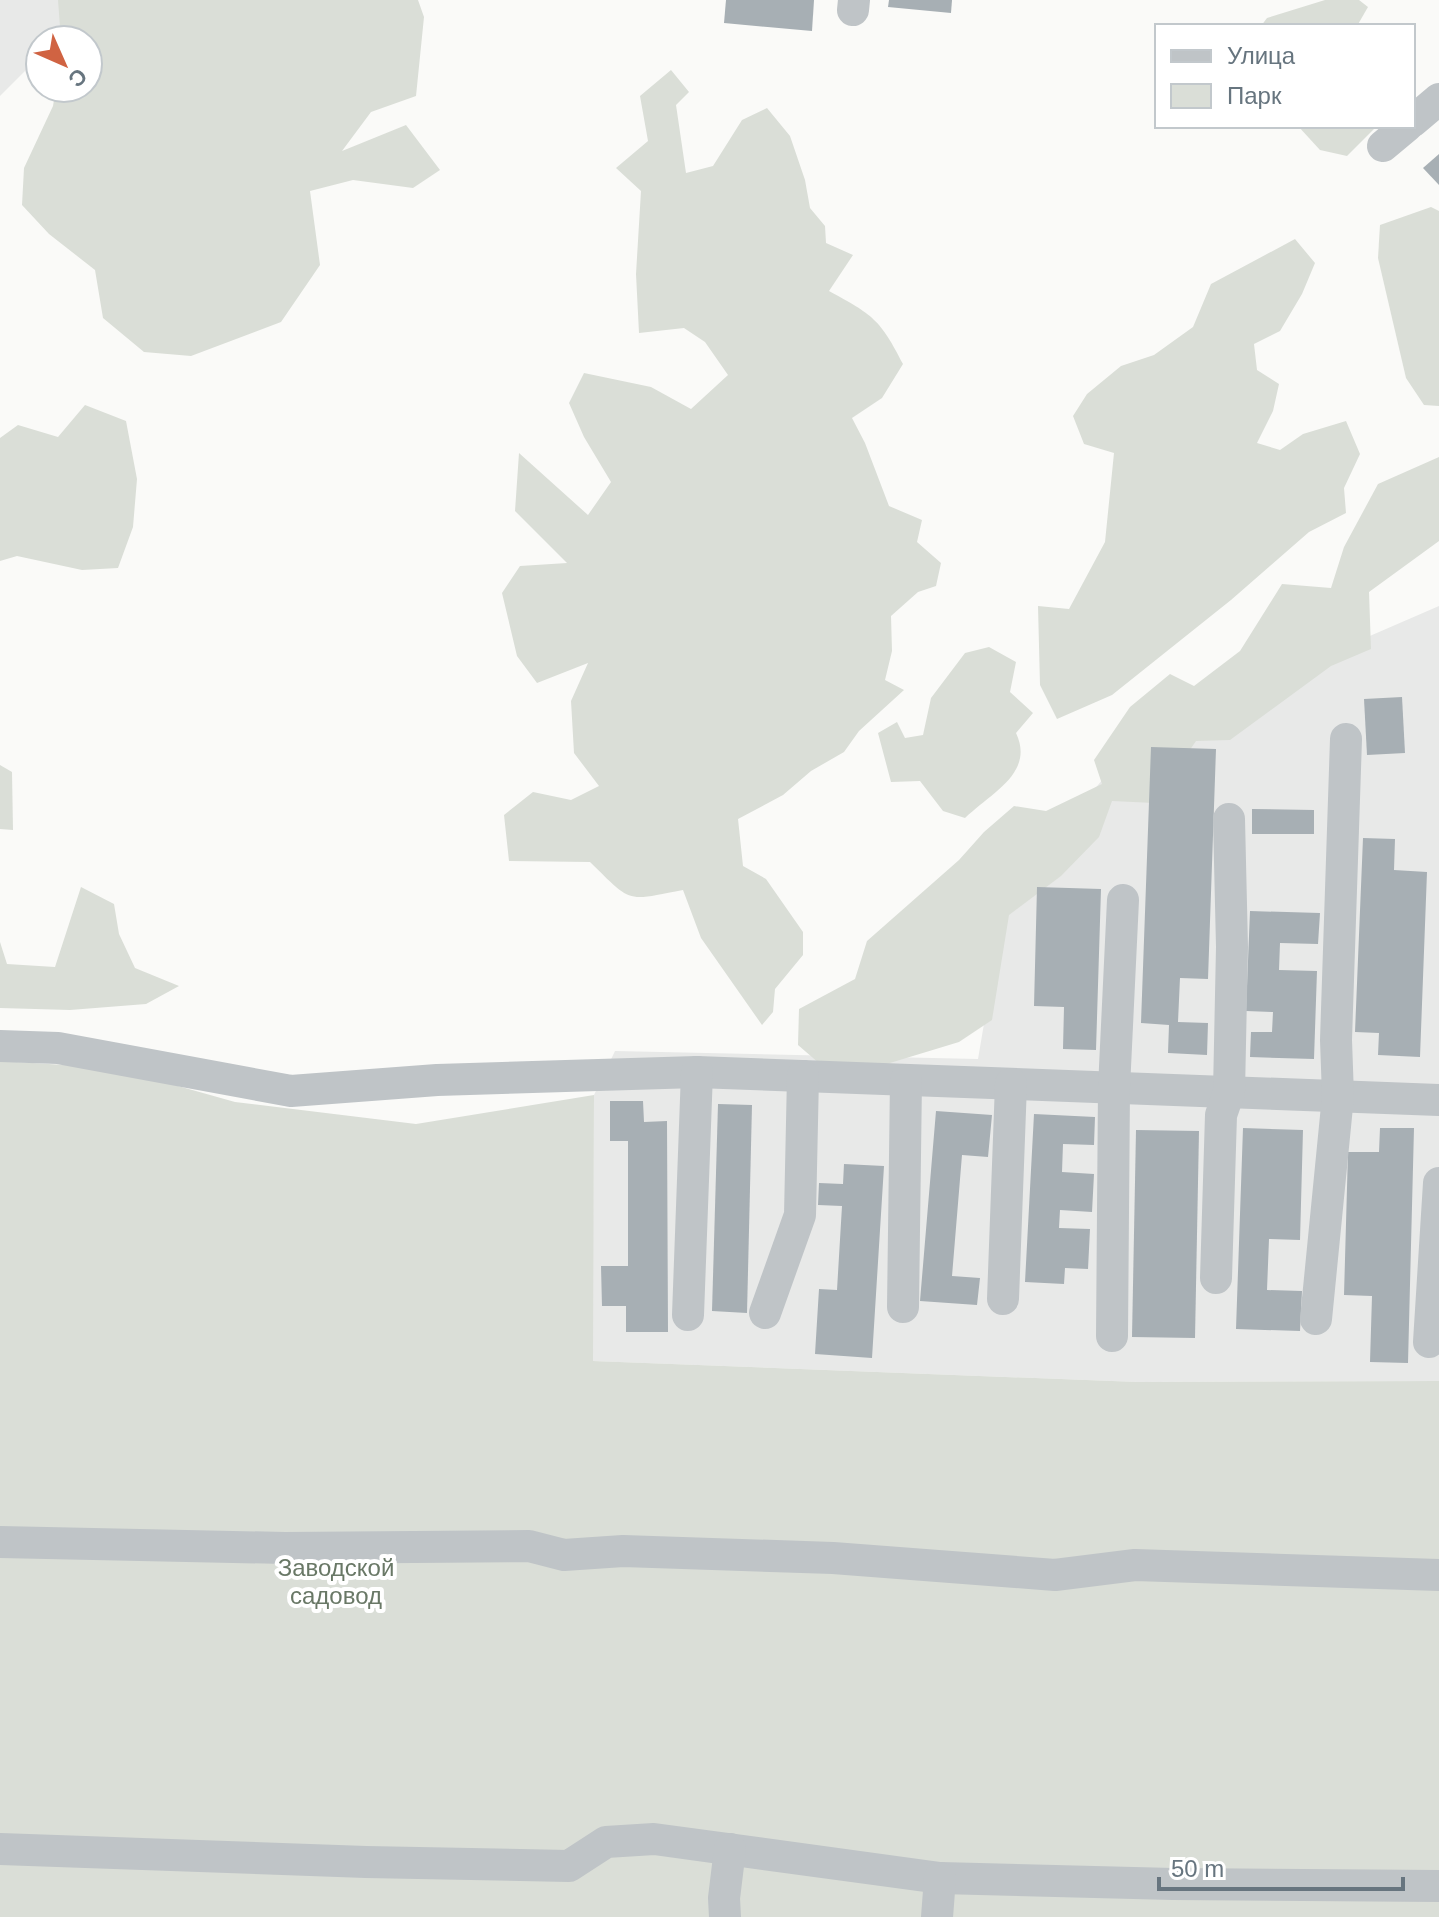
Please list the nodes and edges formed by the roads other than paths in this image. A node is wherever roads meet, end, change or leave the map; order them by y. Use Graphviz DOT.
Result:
graph roads {
  1 [pos="1439,99"];
  2 [pos="1415,119"];
  3 [pos="1346,739"];
  4 [pos="1229,819"];
  5 [pos="1123,900"];
  6 [pos="0,1046"];
  7 [pos="697,1072"];
  8 [pos="803,1076"];
  9 [pos="906,1080"];
  10 [pos="1011,1084"];
  11 [pos="1114,1088"];
  12 [pos="1229,1092"];
  13 [pos="1338,1096"];
  14 [pos="1439,1100"];
  15 [pos="1439,1183"];
  16 [pos="1216,1278"];
  17 [pos="1003,1299"];
  18 [pos="903,1307"];
  19 [pos="765,1313"];
  20 [pos="688,1315"];
  21 [pos="1316,1319"];
  22 [pos="1112,1336"];
  23 [pos="1429,1342"];
  24 [pos="0,1542"];
  25 [pos="1439,1575"];
  26 [pos="0,1849"];
  27 [pos="730,1849"];
  28 [pos="940,1878"];
  29 [pos="1439,1886"];
  30 [pos="725,1917"];
  31 [pos="937,1917"];
  1 -- 2 [label="lane"];
  3 -- 13 [label="lane"];
  4 -- 12 [label="lane"];
  5 -- 11 [label="lane"];
  6 -- 7 [label="lane"];
  7 -- 8 [label="lane"];
  7 -- 20 [label="lane"];
  8 -- 9 [label="lane"];
  8 -- 19 [label="lane"];
  9 -- 10 [label="lane"];
  9 -- 18 [label="lane"];
  10 -- 11 [label="lane"];
  10 -- 17 [label="lane"];
  11 -- 12 [label="lane"];
  11 -- 22 [label="lane"];
  12 -- 13 [label="lane"];
  12 -- 16 [label="lane"];
  13 -- 14 [label="lane"];
  13 -- 21 [label="lane"];
  15 -- 23 [label="lane"];
  24 -- 25 [label="lane"];
  26 -- 27 [label="lane"];
  27 -- 28 [label="lane"];
  27 -- 30 [label="lane"];
  28 -- 29 [label="lane"];
  28 -- 31 [label="lane"];
}
